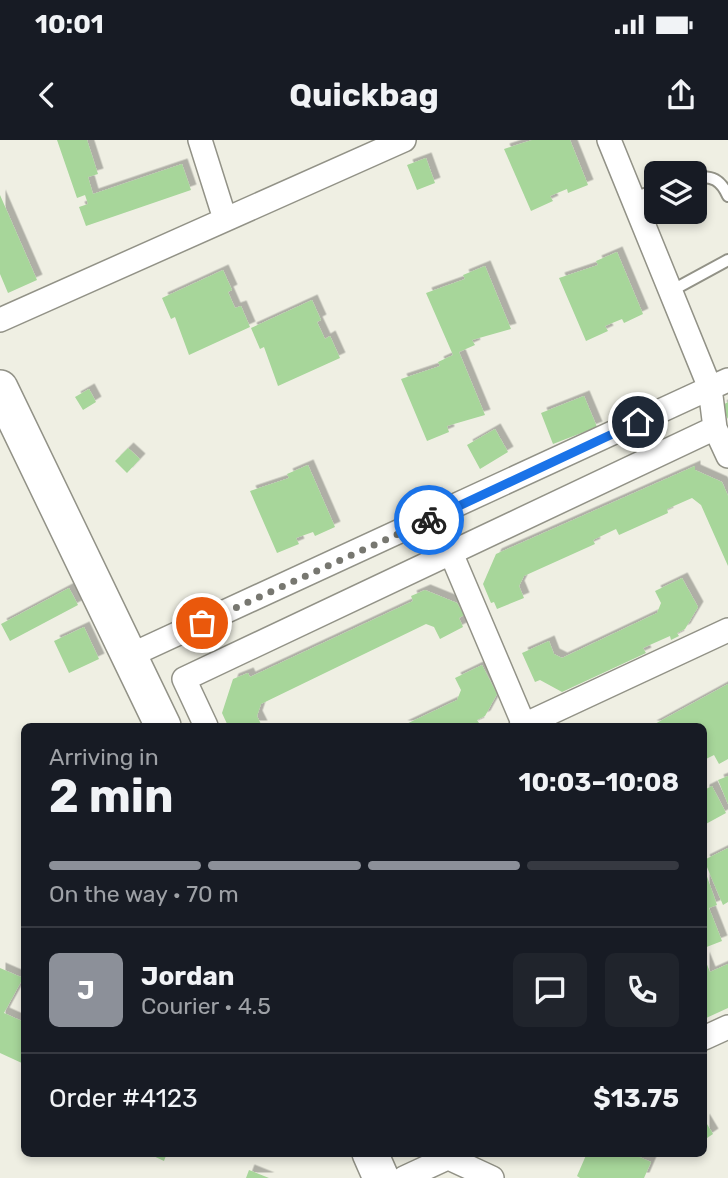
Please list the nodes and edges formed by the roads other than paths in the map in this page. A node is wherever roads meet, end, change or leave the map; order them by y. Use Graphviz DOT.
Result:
graph roads {
  1 [pos="201,140"];
  2 [pos="404,140"];
  3 [pos="609,140"];
  4 [pos="707,177"];
  5 [pos="644,194"];
  6 [pos="728,196"];
  7 [pos="632,198"];
  8 [pos="225,219"];
  9 [pos="728,260"];
  10 [pos="671,292"];
  11 [pos="0,320"];
  12 [pos="719,384"];
  13 [pos="0,388"];
  14 [pos="715,428"];
  15 [pos="728,456"];
  16 [pos="450,553"];
  17 [pos="728,630"];
  18 [pos="129,656"];
  19 [pos="162,723"];
  20 [pos="205,723"];
  21 [pos="521,723"];
  22 [pos="528,723"];
  23 [pos="728,1027"];
  24 [pos="707,1037"];
  25 [pos="372,1157"];
  26 [pos="444,1157"];
  27 [pos="452,1157"];
  28 [pos="382,1178"];
  29 [pos="404,1178"];
  30 [pos="492,1178"];
  1 -- 8 [label="street"];
  2 -- 8 [label="street"];
  3 -- 7 [label="street"];
  4 -- 6 [label="lane"];
  5 -- 7 [label="lane"];
  7 -- 10 [label="street"];
  8 -- 11 [label="street"];
  9 -- 10 [label="lane"];
  10 -- 12 [label="street"];
  12 -- 14 [label="street"];
  12 -- 18 [label="street"];
  13 -- 18 [label="main road"];
  14 -- 15 [label="street"];
  14 -- 16 [label="street"];
  16 -- 20 [label="street"];
  16 -- 21 [label="street"];
  17 -- 22 [label="street"];
  18 -- 19 [label="main road"];
  23 -- 24 [label="street"];
  25 -- 28 [label="main road"];
  26 -- 29 [label="street"];
  27 -- 30 [label="street"];
}
